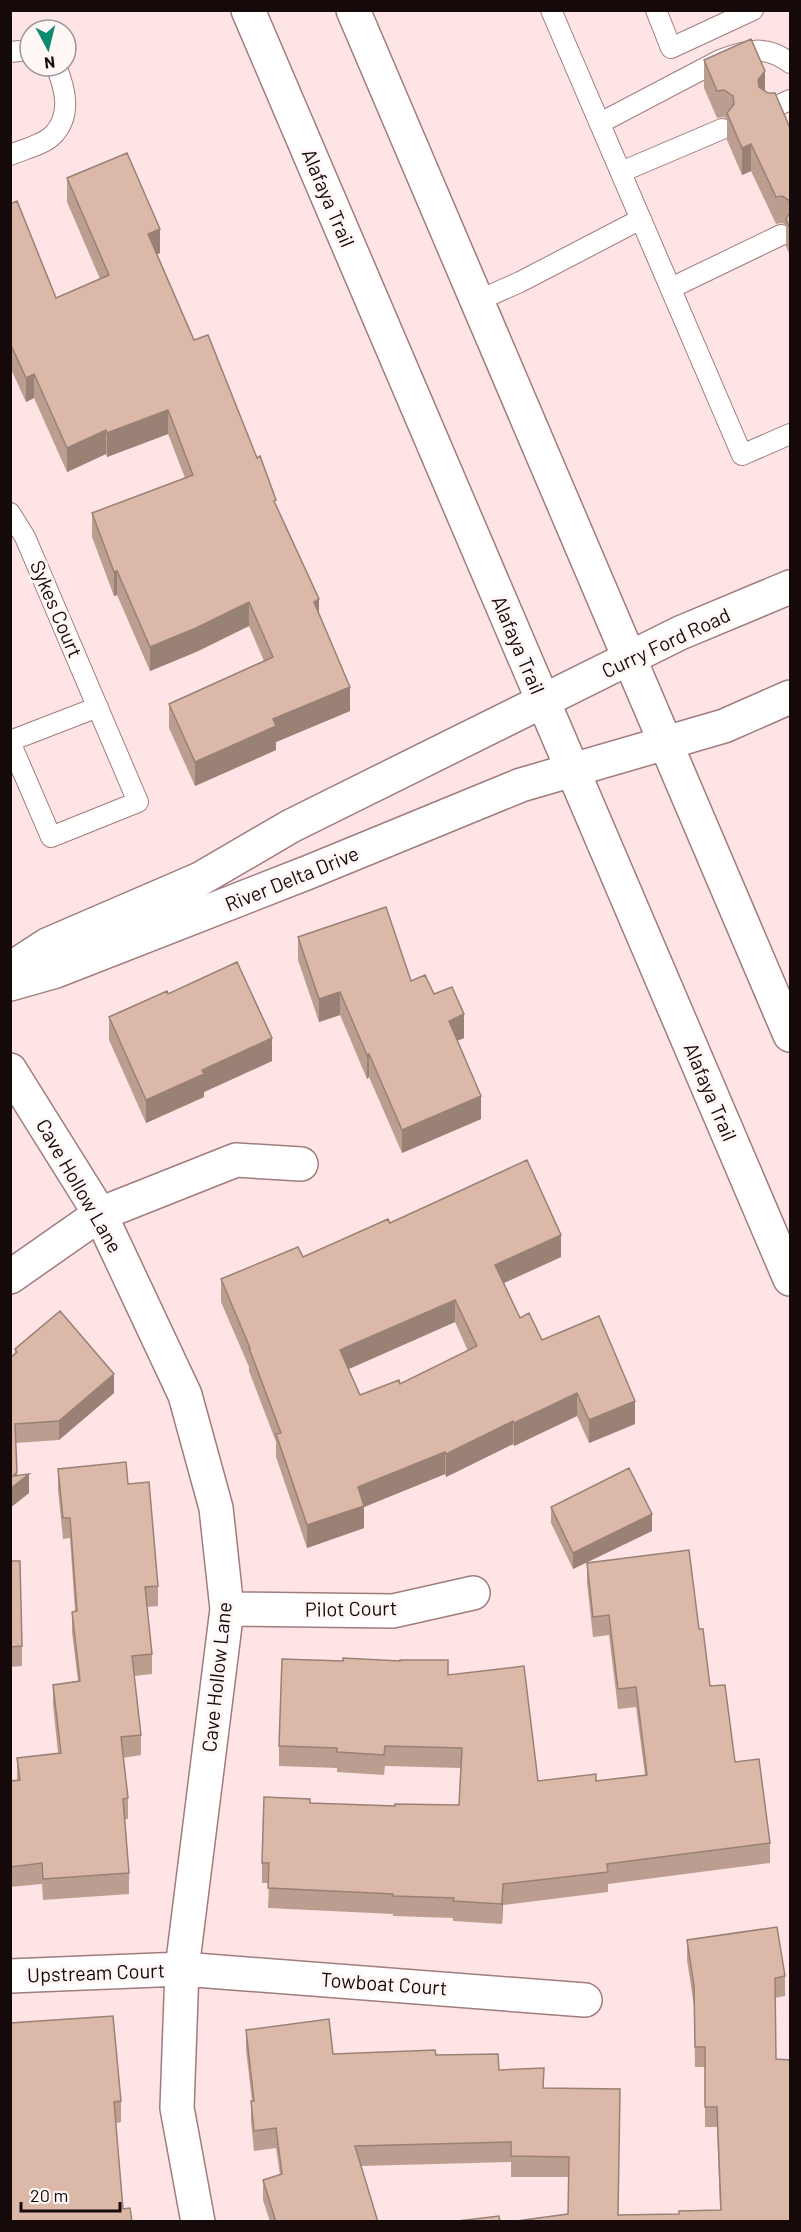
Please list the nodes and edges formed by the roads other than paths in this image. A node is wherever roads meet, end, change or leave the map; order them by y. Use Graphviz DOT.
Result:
graph roads {
  1 [pos="248,10"];
  2 [pos="353,10"];
  3 [pos="551,10"];
  4 [pos="656,10"];
  5 [pos="753,10"];
  6 [pos="790,63"];
  7 [pos="61,78"];
  8 [pos="790,100"];
  9 [pos="770,109"];
  10 [pos="600,123"];
  11 [pos="722,129"];
  12 [pos="10,155"];
  13 [pos="621,172"];
  14 [pos="641,219"];
  15 [pos="781,235"];
  16 [pos="671,288"];
  17 [pos="477,301"];
  18 [pos="790,434"];
  19 [pos="10,513"];
  20 [pos="790,586"];
  21 [pos="631,658"];
  22 [pos="790,697"];
  23 [pos="543,702"];
  24 [pos="98,707"];
  25 [pos="10,742"];
  26 [pos="666,743"];
  27 [pos="572,771"];
  28 [pos="10,969"];
  29 [pos="10,984"];
  30 [pos="790,1035"];
  31 [pos="10,1070"];
  32 [pos="301,1164"];
  33 [pos="99,1214"];
  34 [pos="10,1277"];
  35 [pos="790,1279"];
  36 [pos="473,1593"];
  37 [pos="227,1610"];
  38 [pos="182,1969"];
  39 [pos="10,1976"];
  40 [pos="585,2000"];
  41 [pos="198,2222"];
  1 -- 23 [label="street, Alafaya Trail"];
  2 -- 17 [label="street"];
  3 -- 10 [label="lane"];
  4 -- 5 [label="lane"];
  6 -- 10 [label="lane"];
  7 -- 12 [label="lane"];
  8 -- 9 [label="lane"];
  10 -- 13 [label="lane"];
  11 -- 13 [label="lane"];
  13 -- 14 [label="lane"];
  14 -- 16 [label="lane"];
  14 -- 17 [label="lane"];
  15 -- 16 [label="lane"];
  16 -- 18 [label="lane"];
  17 -- 21 [label="street"];
  19 -- 24 [label="lane, Sykes Court"];
  20 -- 21 [label="street, Curry Ford Road"];
  21 -- 23 [label="street, Curry Ford Road"];
  21 -- 26 [label="street"];
  22 -- 26 [label="street"];
  23 -- 27 [label="street, Alafaya Trail"];
  23 -- 28 [label="street, River Delta Drive"];
  24 -- 25 [label="lane, Sykes Court"];
  24 -- 25 [label="lane, Sykes Court"];
  26 -- 27 [label="street"];
  26 -- 30 [label="street"];
  27 -- 29 [label="street, River Delta Drive"];
  27 -- 35 [label="street, Alafaya Trail"];
  31 -- 33 [label="street, Cave Hollow Lane"];
  32 -- 33 [label="street"];
  33 -- 34 [label="street"];
  33 -- 37 [label="street, Cave Hollow Lane"];
  36 -- 37 [label="street, Pilot Court"];
  37 -- 38 [label="street, Cave Hollow Lane"];
  38 -- 39 [label="street, Upstream Court"];
  38 -- 40 [label="street, Towboat Court"];
  38 -- 41 [label="street, Cave Hollow Lane"];
}
